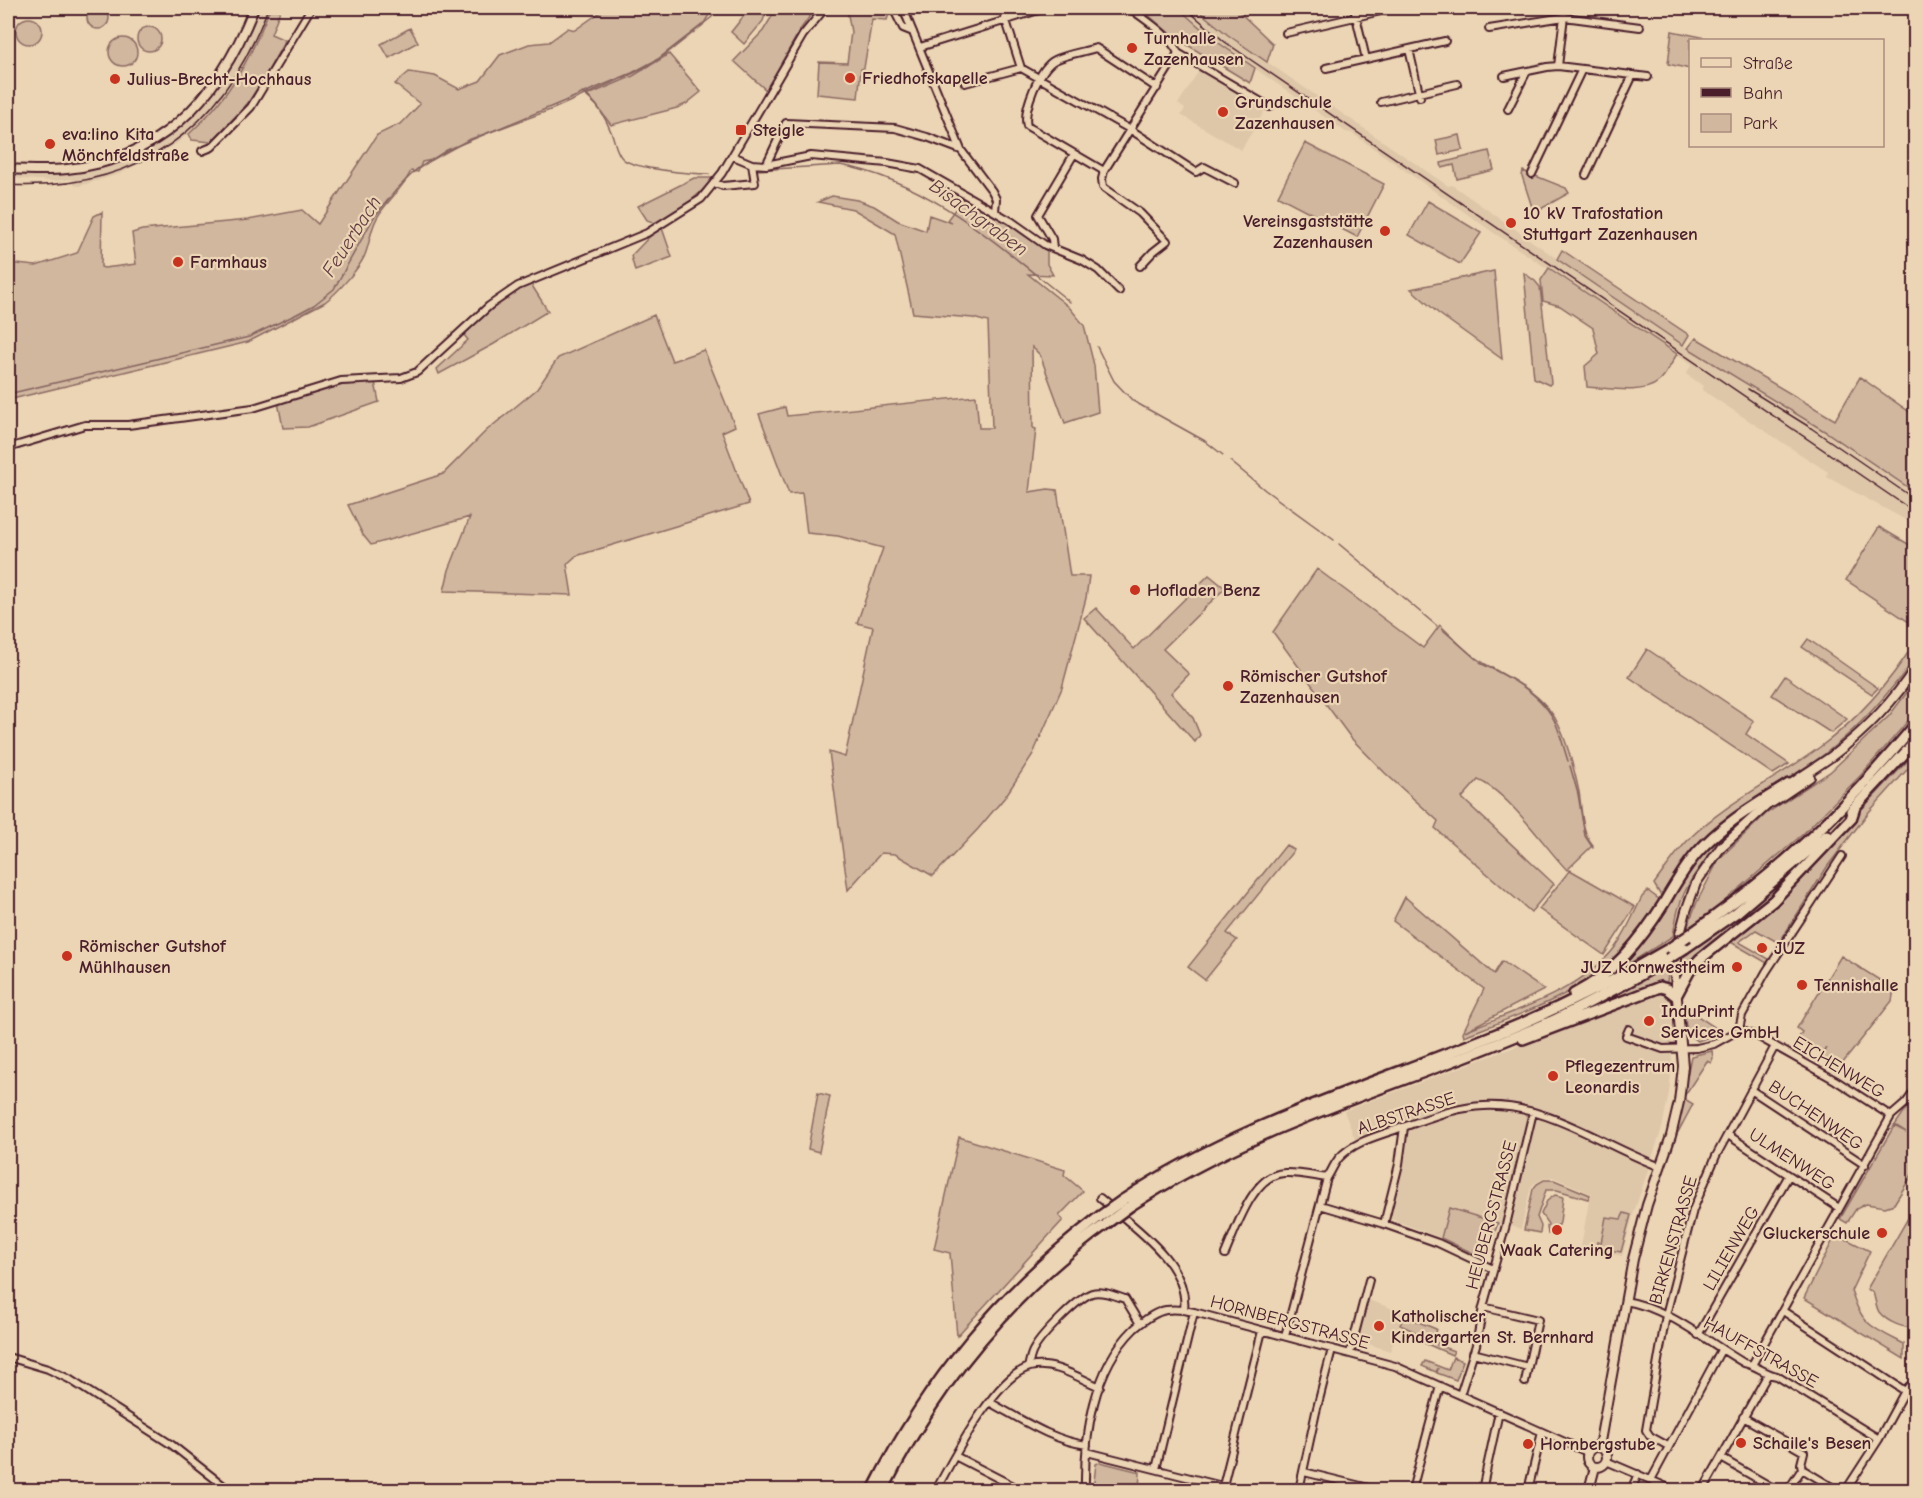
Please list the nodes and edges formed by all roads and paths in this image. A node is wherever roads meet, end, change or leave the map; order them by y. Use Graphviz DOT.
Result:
graph roads {
  1 [pos="254,8"];
  2 [pos="311,8"];
  3 [pos="825,8"];
  4 [pos="893,8"];
  5 [pos="903,8"];
  6 [pos="1002,8"];
  7 [pos="1045,8"];
  8 [pos="1130,8"];
  9 [pos="1354,8"];
  10 [pos="1394,8"];
  11 [pos="1565,8"];
  12 [pos="1356,16"];
  13 [pos="1564,17"];
  14 [pos="1006,20"];
  15 [pos="1640,27"];
  16 [pos="1489,29"];
  17 [pos="913,32"];
  18 [pos="1286,33"];
  19 [pos="1445,41"];
  20 [pos="920,47"];
  21 [pos="1409,49"];
  22 [pos="1178,53"];
  23 [pos="1366,59"];
  24 [pos="1558,66"];
  25 [pos="1021,68"];
  26 [pos="1326,68"];
  27 [pos="1582,69"];
  28 [pos="1527,70"];
  29 [pos="1633,75"];
  30 [pos="1504,76"];
  31 [pos="1648,77"];
  32 [pos="1038,78"];
  33 [pos="965,83"];
  34 [pos="1457,84"];
  35 [pos="1157,88"];
  36 [pos="1419,95"];
  37 [pos="1381,102"];
  38 [pos="1270,107"];
  39 [pos="1508,110"];
  40 [pos="1131,130"];
  41 [pos="961,150"];
  42 [pos="202,151"];
  43 [pos="1074,154"];
  44 [pos="733,156"];
  45 [pos="752,164"];
  46 [pos="766,165"];
  47 [pos="8,169"];
  48 [pos="1104,171"];
  49 [pos="1532,174"];
  50 [pos="1586,175"];
  51 [pos="715,183"];
  52 [pos="1235,183"];
  53 [pos="995,211"];
  54 [pos="1053,248"];
  55 [pos="1140,266"];
  56 [pos="1119,291"];
  57 [pos="8,448"];
  58 [pos="1916,667"];
  59 [pos="1916,676"];
  60 [pos="1916,724"];
  61 [pos="1916,741"];
  62 [pos="1789,784"];
  63 [pos="1856,807"];
  64 [pos="1755,815"];
  65 [pos="1842,856"];
  66 [pos="1672,958"];
  67 [pos="1676,996"];
  68 [pos="1548,1012"];
  69 [pos="1629,1029"];
  70 [pos="1739,1030"];
  71 [pos="1775,1046"];
  72 [pos="1484,1048"];
  73 [pos="1682,1048"];
  74 [pos="1916,1089"];
  75 [pos="1751,1090"];
  76 [pos="1533,1112"];
  77 [pos="1891,1116"];
  78 [pos="1404,1127"];
  79 [pos="1728,1135"];
  80 [pos="1865,1165"];
  81 [pos="1661,1167"];
  82 [pos="1790,1176"];
  83 [pos="1327,1178"];
  84 [pos="1100,1198"];
  85 [pos="1127,1203"];
  86 [pos="1320,1205"];
  87 [pos="1839,1208"];
  88 [pos="1103,1220"];
  89 [pos="1384,1224"];
  90 [pos="1225,1254"];
  91 [pos="1493,1269"];
  92 [pos="1369,1280"];
  93 [pos="1625,1301"];
  94 [pos="1483,1307"];
  95 [pos="1184,1310"];
  96 [pos="1783,1311"];
  97 [pos="1194,1312"];
  98 [pos="1666,1315"];
  99 [pos="1140,1324"];
  100 [pos="1262,1330"];
  101 [pos="1698,1335"];
  102 [pos="1284,1336"];
  103 [pos="1332,1349"];
  104 [pos="1721,1350"];
  105 [pos="1350,1353"];
  106 [pos="1473,1353"];
  107 [pos="8,1357"];
  108 [pos="1752,1365"];
  109 [pos="1028,1367"];
  110 [pos="1528,1367"];
  111 [pos="1768,1374"];
  112 [pos="1525,1382"];
  113 [pos="1914,1384"];
  114 [pos="1440,1386"];
  115 [pos="1100,1387"];
  116 [pos="1905,1390"];
  117 [pos="1460,1395"];
  118 [pos="989,1402"];
  119 [pos="1499,1412"];
  120 [pos="1743,1418"];
  121 [pos="1542,1432"];
  122 [pos="1879,1439"];
  123 [pos="1599,1446"];
  124 [pos="1668,1446"];
  125 [pos="1087,1449"];
  126 [pos="1587,1452"];
  127 [pos="955,1456"];
  128 [pos="1721,1458"];
  129 [pos="1606,1461"];
  130 [pos="1594,1467"];
  131 [pos="1156,1469"];
  132 [pos="1802,1469"];
  133 [pos="1304,1472"];
  134 [pos="1638,1474"];
  135 [pos="1651,1480"];
  136 [pos="1223,1486"];
  137 [pos="229,1491"];
  138 [pos="873,1491"];
  139 [pos="883,1491"];
  140 [pos="936,1491"];
  141 [pos="1021,1491"];
  142 [pos="1085,1491"];
  143 [pos="1238,1491"];
  144 [pos="1299,1491"];
  145 [pos="1377,1491"];
  146 [pos="1412,1491"];
  147 [pos="1482,1491"];
  148 [pos="1528,1491"];
  149 [pos="1589,1491"];
  150 [pos="1631,1491"];
  151 [pos="1674,1491"];
  152 [pos="1703,1491"];
  153 [pos="1777,1491"];
  154 [pos="1788,1491"];
  155 [pos="1837,1491"];
  156 [pos="1846,1491"];
  1 -- 47 [label="main road"];
  2 -- 42 [label="street"];
  3 -- 44 [label="street"];
  4 -- 17 [label="street"];
  5 -- 17 [label="street"];
  6 -- 14 [label="street"];
  7 -- 14 [label="street"];
  8 -- 22 [label="street"];
  9 -- 12 [label="street"];
  10 -- 12 [label="street"];
  11 -- 13 [label="street"];
  12 -- 18 [label="street"];
  12 -- 23 [label="street"];
  13 -- 15 [label="street"];
  13 -- 16 [label="street"];
  13 -- 24 [label="street"];
  14 -- 20 [label="street"];
  14 -- 25 [label="street"];
  17 -- 20 [label="street"];
  19 -- 21 [label="street"];
  20 -- 41 [label="street"];
  21 -- 23 [label="street"];
  21 -- 36 [label="street"];
  22 -- 35 [label="street"];
  22 -- 38 [label="street"];
  23 -- 26 [label="street"];
  24 -- 27 [label="street"];
  24 -- 28 [label="street"];
  25 -- 32 [label="street"];
  25 -- 33 [label="street"];
  27 -- 29 [label="street"];
  27 -- 49 [label="street"];
  28 -- 30 [label="street"];
  28 -- 39 [label="street"];
  29 -- 31 [label="street"];
  29 -- 50 [label="street"];
  32 -- 35 [label="street"];
  32 -- 40 [label="street"];
  32 -- 43 [label="street"];
  34 -- 36 [label="street"];
  35 -- 40 [label="street"];
  36 -- 37 [label="street"];
  40 -- 48 [label="street"];
  40 -- 52 [label="street"];
  41 -- 46 [label="street"];
  41 -- 53 [label="street"];
  43 -- 48 [label="street"];
  43 -- 54 [label="street"];
  44 -- 45 [label="street"];
  44 -- 51 [label="street"];
  45 -- 46 [label="street"];
  45 -- 51 [label="street"];
  46 -- 53 [label="street"];
  48 -- 55 [label="street"];
  51 -- 57 [label="street"];
  53 -- 54 [label="street"];
  54 -- 56 [label="street"];
  58 -- 62 [label="main road"];
  59 -- 64 [label="main road"];
  60 -- 68 [label="highway, bridge"];
  61 -- 63 [label="highway"];
  62 -- 64 [label="main road"];
  62 -- 68 [label="highway"];
  63 -- 66 [label="highway, bridge"];
  63 -- 67 [label="highway"];
  64 -- 66 [label="main road"];
  65 -- 70 [label="street"];
  66 -- 67 [label="main road"];
  66 -- 72 [label="highway"];
  67 -- 72 [label="highway"];
  67 -- 73 [label="main road"];
  68 -- 85 [label="highway"];
  69 -- 73 [label="street"];
  70 -- 71 [label="street, EICHENWEG"];
  70 -- 73 [label="street"];
  71 -- 75 [label="street, BIRKENSTRASSE"];
  71 -- 77 [label="street, EICHENWEG"];
  72 -- 85 [label="highway"];
  73 -- 81 [label="main road"];
  74 -- 77 [label="street"];
  75 -- 79 [label="street, BIRKENSTRASSE"];
  75 -- 80 [label="street, BUCHENWEG"];
  76 -- 78 [label="street, ALBSTRASSE"];
  76 -- 81 [label="street, ALBSTRASSE"];
  76 -- 91 [label="street, HEUBERGSTRASSE"];
  77 -- 80 [label="street"];
  78 -- 83 [label="street, ALBSTRASSE"];
  78 -- 89 [label="street"];
  79 -- 82 [label="street, ULMENWEG"];
  79 -- 98 [label="street, BIRKENSTRASSE"];
  80 -- 87 [label="street"];
  81 -- 93 [label="main road"];
  82 -- 87 [label="street, ULMENWEG"];
  82 -- 101 [label="street, LILIENWEG"];
  83 -- 86 [label="street, ALBSTRASSE"];
  83 -- 90 [label="street"];
  84 -- 95 [label="street, HORNBERGSTRASSE"];
  85 -- 88 [label="highway, bridge"];
  86 -- 89 [label="street"];
  86 -- 102 [label="street, ALBSTRASSE"];
  87 -- 96 [label="street"];
  88 -- 138 [label="highway"];
  88 -- 139 [label="highway"];
  89 -- 91 [label="street"];
  91 -- 94 [label="street, HEUBERGSTRASSE"];
  92 -- 105 [label="street"];
  93 -- 98 [label="street, HAUFFSTRASSE"];
  93 -- 123 [label="main road"];
  94 -- 106 [label="street, HEUBERGSTRASSE"];
  94 -- 110 [label="street"];
  95 -- 97 [label="street, HORNBERGSTRASSE"];
  95 -- 99 [label="street"];
  96 -- 108 [label="street"];
  96 -- 116 [label="street"];
  97 -- 100 [label="street, HORNBERGSTRASSE"];
  97 -- 131 [label="street"];
  98 -- 101 [label="street, HAUFFSTRASSE"];
  98 -- 124 [label="street, BIRKENSTRASSE"];
  99 -- 109 [label="street"];
  99 -- 115 [label="street"];
  100 -- 102 [label="street, HORNBERGSTRASSE"];
  100 -- 136 [label="street"];
  101 -- 104 [label="street, HAUFFSTRASSE"];
  102 -- 103 [label="street, HORNBERGSTRASSE"];
  103 -- 105 [label="street, HORNBERGSTRASSE"];
  103 -- 133 [label="street"];
  104 -- 108 [label="street, HAUFFSTRASSE"];
  104 -- 124 [label="street"];
  105 -- 114 [label="street, HORNBERGSTRASSE"];
  106 -- 110 [label="street"];
  106 -- 117 [label="street, HEUBERGSTRASSE"];
  107 -- 137 [label="street"];
  108 -- 111 [label="street, HAUFFSTRASSE"];
  109 -- 115 [label="street"];
  109 -- 118 [label="street"];
  110 -- 112 [label="street"];
  111 -- 120 [label="street"];
  111 -- 122 [label="street, HAUFFSTRASSE"];
  113 -- 116 [label="street"];
  114 -- 117 [label="street, HORNBERGSTRASSE"];
  114 -- 146 [label="street"];
  115 -- 125 [label="street"];
  116 -- 122 [label="street"];
  117 -- 119 [label="street, HORNBERGSTRASSE"];
  118 -- 125 [label="street"];
  118 -- 127 [label="street"];
  119 -- 121 [label="street, HORNBERGSTRASSE"];
  119 -- 147 [label="street"];
  120 -- 128 [label="street"];
  120 -- 132 [label="street"];
  121 -- 126 [label="street, HORNBERGSTRASSE"];
  121 -- 148 [label="street"];
  122 -- 156 [label="street"];
  123 -- 126 [label="main road"];
  123 -- 129 [label="main road"];
  124 -- 135 [label="street"];
  125 -- 131 [label="street"];
  125 -- 142 [label="street"];
  126 -- 130 [label="main road"];
  127 -- 140 [label="street"];
  127 -- 141 [label="street"];
  128 -- 152 [label="street"];
  128 -- 153 [label="street"];
  129 -- 130 [label="main road"];
  129 -- 134 [label="street"];
  130 -- 149 [label="main road"];
  131 -- 136 [label="street"];
  132 -- 154 [label="street"];
  132 -- 155 [label="street"];
  133 -- 144 [label="street"];
  133 -- 145 [label="street"];
  134 -- 135 [label="street"];
  134 -- 150 [label="street"];
  135 -- 151 [label="street"];
  136 -- 143 [label="street"];
}
